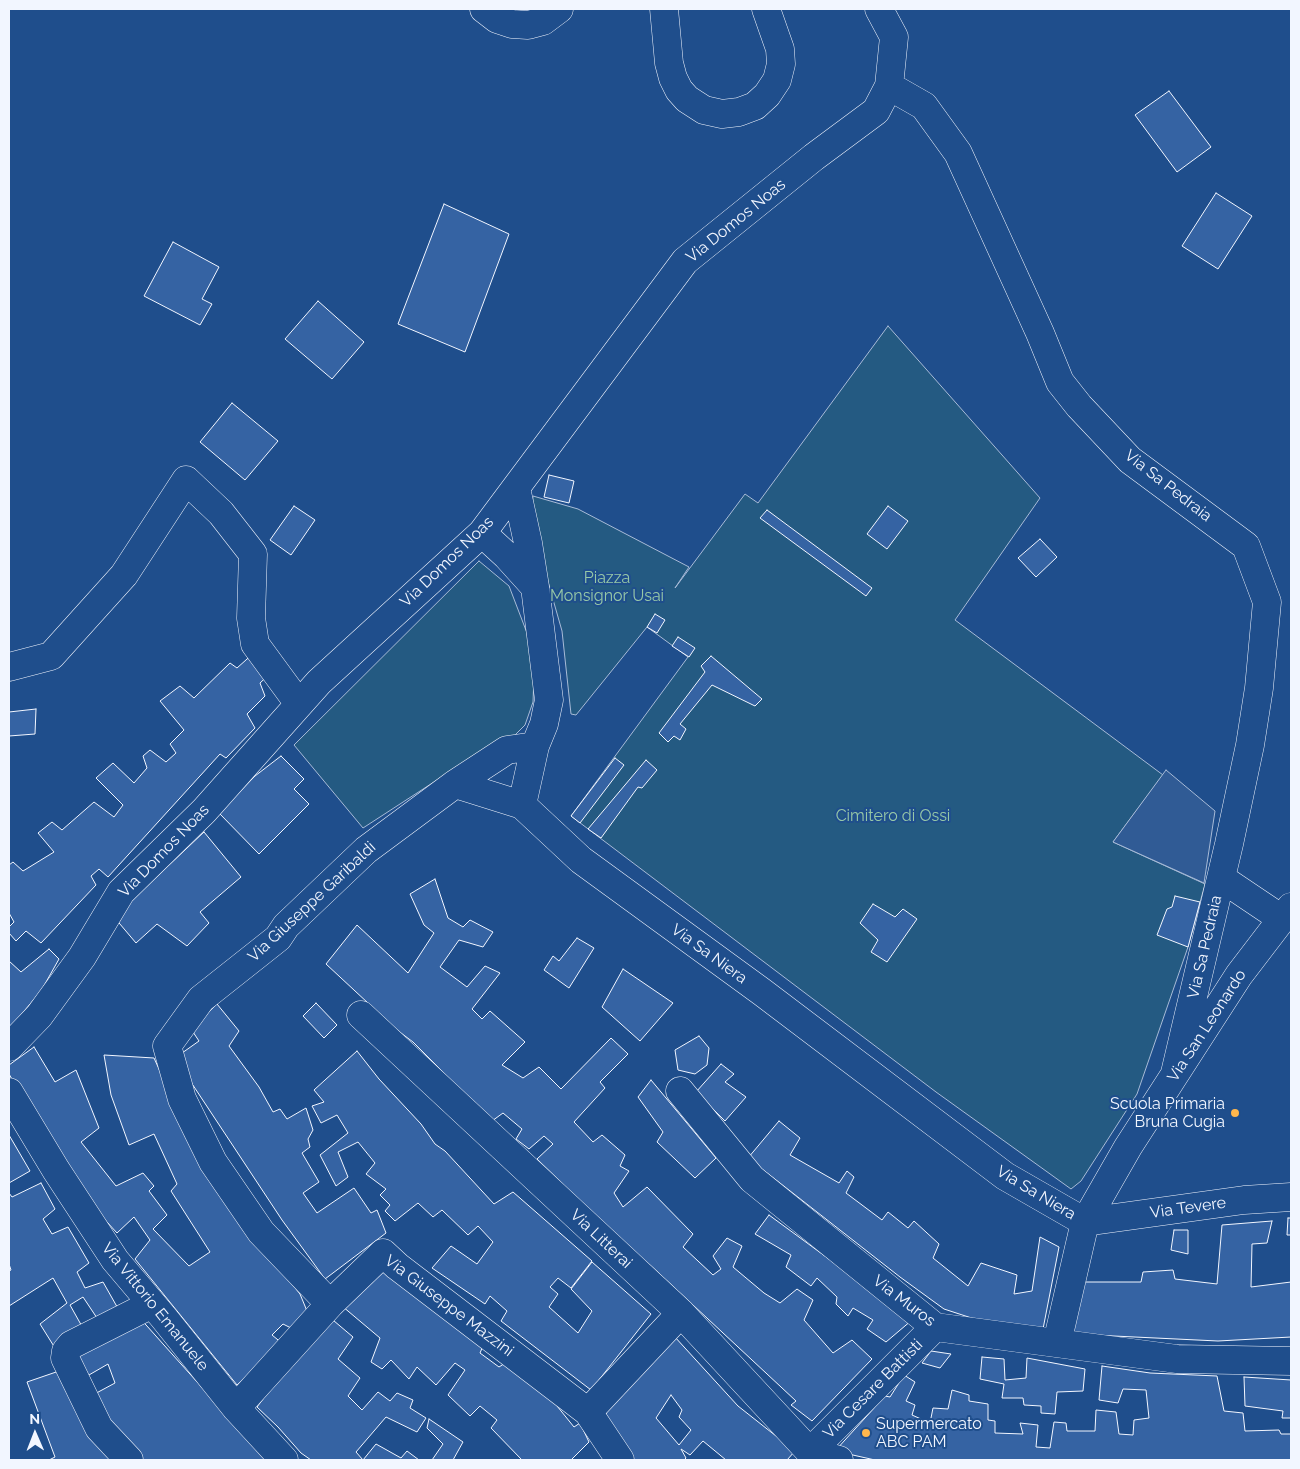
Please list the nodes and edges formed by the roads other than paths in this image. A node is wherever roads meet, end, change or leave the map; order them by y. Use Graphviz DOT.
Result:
graph roads {
  1 [pos="484,9"];
  2 [pos="559,9"];
  3 [pos="664,9"];
  4 [pos="766,9"];
  5 [pos="879,9"];
  6 [pos="889,86"];
  7 [pos="516,488"];
  8 [pos="482,533"];
  9 [pos="535,587"];
  10 [pos="9,668"];
  11 [pos="299,704"];
  12 [pos="535,746"];
  13 [pos="455,784"];
  14 [pos="522,804"];
  15 [pos="1221,878"];
  16 [pos="1287,913"];
  17 [pos="361,1015"];
  18 [pos="9,1047"];
  19 [pos="1175,1073"];
  20 [pos="680,1091"];
  21 [pos="9,1092"];
  22 [pos="1291,1197"];
  23 [pos="1085,1222"];
  24 [pos="152,1304"];
  25 [pos="330,1304"];
  26 [pos="681,1313"];
  27 [pos="935,1327"];
  28 [pos="1057,1343"];
  29 [pos="1291,1361"];
  30 [pos="236,1408"];
  31 [pos="588,1412"];
  32 [pos="810,1452"];
  33 [pos="129,1460"];
  34 [pos="284,1460"];
  35 [pos="620,1460"];
  36 [pos="839,1460"];
  1 -- 2 [label="street"];
  3 -- 4 [label="street"];
  5 -- 6 [label="street"];
  6 -- 7 [label="street, Via Domos Noas"];
  6 -- 15 [label="street, Via Sa Pedraia"];
  7 -- 8 [label="street, Via Domos Noas"];
  7 -- 9 [label="street"];
  8 -- 9 [label="street"];
  8 -- 11 [label="street, Via Domos Noas"];
  9 -- 12 [label="street"];
  10 -- 11 [label="street"];
  11 -- 18 [label="street, Via Domos Noas"];
  12 -- 13 [label="street, Via Giuseppe Garibaldi"];
  12 -- 14 [label="street"];
  13 -- 14 [label="street"];
  13 -- 25 [label="street, Via Giuseppe Garibaldi"];
  14 -- 23 [label="street, Via Sa Niera"];
  15 -- 16 [label="street, Via Sa Pedraia"];
  15 -- 19 [label="street, Via Sa Pedraia"];
  16 -- 19 [label="street, Via San Leonardo"];
  17 -- 26 [label="street, Via Litterai"];
  19 -- 23 [label="street, Via San Leonardo"];
  20 -- 27 [label="street, Via Muros"];
  21 -- 24 [label="street, Via Vittorio Emanuele"];
  22 -- 23 [label="street, Via Tevere"];
  23 -- 28 [label="street, Via San Leonardo"];
  24 -- 30 [label="street, Via Vittorio Emanuele"];
  24 -- 33 [label="street"];
  25 -- 30 [label="street, Via Giuseppe Mazzini"];
  25 -- 31 [label="street, Via Giuseppe Mazzini"];
  26 -- 31 [label="street"];
  26 -- 32 [label="street, Via Litterai"];
  27 -- 28 [label="street, Via Muros"];
  27 -- 32 [label="street, Via Cesare Battisti"];
  28 -- 29 [label="street, Via Muros"];
  30 -- 34 [label="street, Via Vittorio Emanuele"];
  31 -- 35 [label="street"];
  32 -- 36 [label="street"];
}
